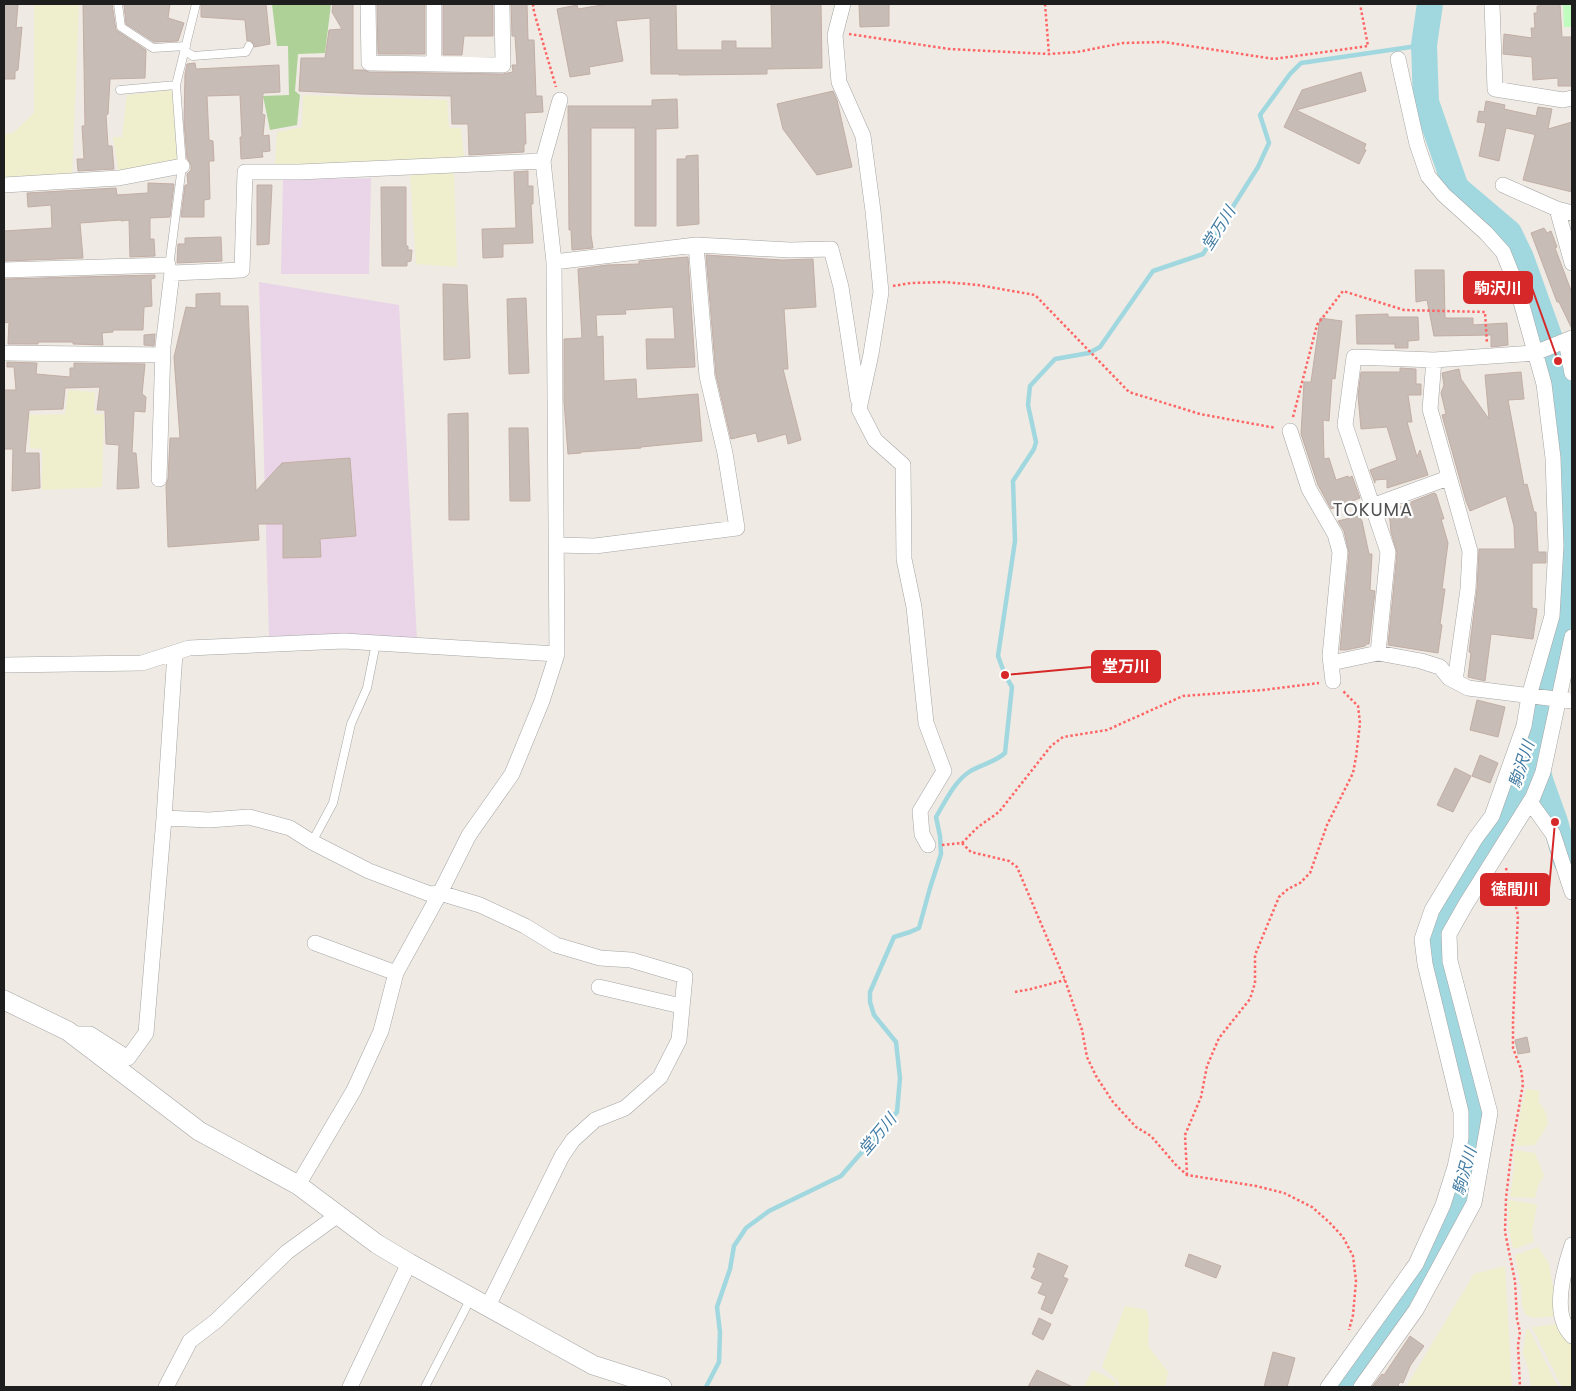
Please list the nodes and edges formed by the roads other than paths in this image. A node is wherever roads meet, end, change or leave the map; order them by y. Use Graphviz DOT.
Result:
graph roads {
  1 [pos="118,4"];
  2 [pos="196,4"];
  3 [pos="368,4"];
  4 [pos="434,4"];
  5 [pos="502,4"];
  6 [pos="843,4"];
  7 [pos="1492,4"];
  8 [pos="249,46"];
  9 [pos="185,49"];
  10 [pos="1398,59"];
  11 [pos="434,64"];
  12 [pos="176,85"];
  13 [pos="120,90"];
  14 [pos="1572,98"];
  15 [pos="560,100"];
  16 [pos="543,160"];
  17 [pos="182,166"];
  18 [pos="4,185"];
  19 [pos="1503,186"];
  20 [pos="1557,209"];
  21 [pos="1572,213"];
  22 [pos="696,245"];
  23 [pos="554,262"];
  24 [pos="1572,263"];
  25 [pos="170,269"];
  26 [pos="4,270"];
  27 [pos="1566,341"];
  28 [pos="1538,352"];
  29 [pos="4,354"];
  30 [pos="163,355"];
  31 [pos="1434,360"];
  32 [pos="1572,372"];
  33 [pos="859,409"];
  34 [pos="1290,431"];
  35 [pos="1448,478"];
  36 [pos="159,479"];
  37 [pos="1372,506"];
  38 [pos="557,545"];
  39 [pos="1572,637"];
  40 [pos="376,643"];
  41 [pos="175,653"];
  42 [pos="1378,653"];
  43 [pos="557,654"];
  44 [pos="1331,663"];
  45 [pos="4,665"];
  46 [pos="1455,680"];
  47 [pos="1333,681"];
  48 [pos="1532,696"];
  49 [pos="1562,700"];
  50 [pos="1532,800"];
  51 [pos="164,818"];
  52 [pos="312,842"];
  53 [pos="928,845"];
  54 [pos="1572,892"];
  55 [pos="440,893"];
  56 [pos="314,942"];
  57 [pos="396,973"];
  58 [pos="599,988"];
  59 [pos="4,1000"];
  60 [pos="681,1006"];
  61 [pos="71,1034"];
  62 [pos="298,1185"];
  63 [pos="338,1215"];
  64 [pos="1572,1245"];
  65 [pos="409,1263"];
  66 [pos="471,1297"];
  67 [pos="488,1306"];
  68 [pos="1572,1336"];
  69 [pos="627,1381"];
  70 [pos="166,1387"];
  71 [pos="350,1387"];
  72 [pos="425,1387"];
  73 [pos="662,1387"];
  74 [pos="1328,1387"];
  75 [pos="1361,1387"];
  1 -- 9 [label="lane"];
  2 -- 9 [label="lane"];
  3 -- 11 [label="street"];
  4 -- 11 [label="street"];
  5 -- 11 [label="street"];
  6 -- 33 [label="street"];
  7 -- 14 [label="street"];
  8 -- 9 [label="lane"];
  9 -- 12 [label="lane"];
  10 -- 28 [label="street"];
  12 -- 13 [label="lane"];
  12 -- 17 [label="lane"];
  15 -- 16 [label="street"];
  16 -- 23 [label="street"];
  16 -- 25 [label="street"];
  17 -- 18 [label="street"];
  17 -- 25 [label="lane"];
  19 -- 20 [label="street"];
  20 -- 21 [label="street"];
  20 -- 24 [label="street"];
  22 -- 23 [label="street"];
  22 -- 33 [label="street"];
  22 -- 38 [label="street"];
  23 -- 38 [label="street"];
  25 -- 26 [label="street"];
  25 -- 30 [label="street"];
  27 -- 28 [label="street"];
  27 -- 32 [label="street"];
  28 -- 31 [label="street"];
  28 -- 48 [label="street"];
  29 -- 30 [label="street"];
  30 -- 36 [label="street"];
  31 -- 35 [label="street"];
  31 -- 37 [label="street"];
  33 -- 53 [label="street"];
  34 -- 44 [label="street"];
  35 -- 37 [label="street"];
  35 -- 46 [label="street"];
  37 -- 42 [label="street"];
  38 -- 43 [label="street"];
  39 -- 49 [label="street"];
  40 -- 41 [label="street"];
  40 -- 43 [label="street"];
  40 -- 52 [label="lane"];
  41 -- 45 [label="street"];
  41 -- 51 [label="street"];
  42 -- 44 [label="street"];
  42 -- 46 [label="street"];
  43 -- 55 [label="street"];
  44 -- 47 [label="street"];
  46 -- 48 [label="street"];
  48 -- 49 [label="street"];
  48 -- 74 [label="street"];
  49 -- 50 [label="street"];
  50 -- 54 [label="street"];
  50 -- 75 [label="street"];
  51 -- 52 [label="street"];
  51 -- 61 [label="street"];
  52 -- 55 [label="street"];
  55 -- 57 [label="street"];
  55 -- 60 [label="street"];
  56 -- 57 [label="street"];
  57 -- 62 [label="street"];
  58 -- 60 [label="street"];
  59 -- 61 [label="street"];
  60 -- 67 [label="street"];
  61 -- 62 [label="street"];
  62 -- 63 [label="street"];
  63 -- 65 [label="street"];
  63 -- 70 [label="street"];
  64 -- 68 [label="street"];
  65 -- 66 [label="street"];
  65 -- 71 [label="street"];
  66 -- 67 [label="street"];
  66 -- 72 [label="lane"];
  67 -- 69 [label="street"];
  69 -- 73 [label="street"];
}
